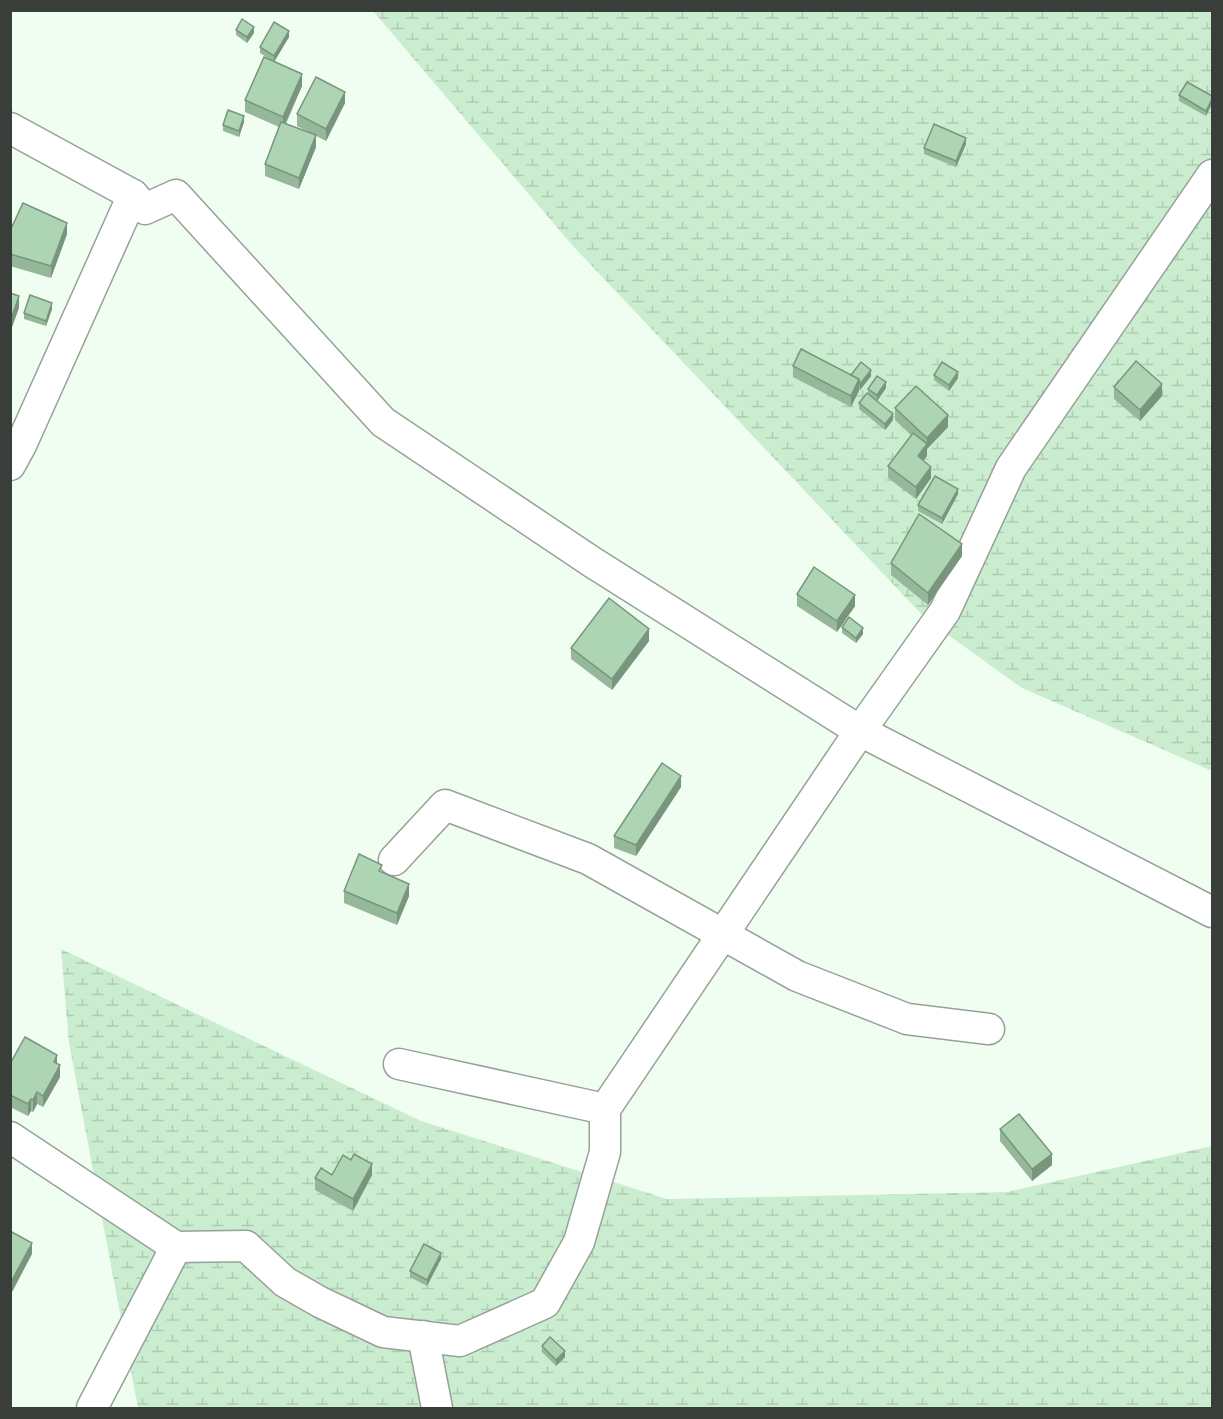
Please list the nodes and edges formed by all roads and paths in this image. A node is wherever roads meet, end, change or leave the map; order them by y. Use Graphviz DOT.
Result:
graph roads {
  1 [pos="10,128"];
  2 [pos="1212,175"];
  3 [pos="133,195"];
  4 [pos="10,465"];
  5 [pos="860,731"];
  6 [pos="394,860"];
  7 [pos="1212,912"];
  8 [pos="722,936"];
  9 [pos="989,1029"];
  10 [pos="399,1064"];
  11 [pos="605,1109"];
  12 [pos="10,1137"];
  13 [pos="176,1247"];
  14 [pos="423,1336"];
  15 [pos="92,1408"];
  16 [pos="437,1408"];
  1 -- 3 [label="street"];
  2 -- 5 [label="street"];
  3 -- 4 [label="street"];
  3 -- 5 [label="street"];
  5 -- 7 [label="street"];
  5 -- 8 [label="street"];
  6 -- 8 [label="street"];
  8 -- 9 [label="street"];
  8 -- 11 [label="street"];
  10 -- 11 [label="street"];
  11 -- 14 [label="street"];
  12 -- 13 [label="street"];
  13 -- 14 [label="street"];
  13 -- 15 [label="street"];
  14 -- 16 [label="street"];
}
